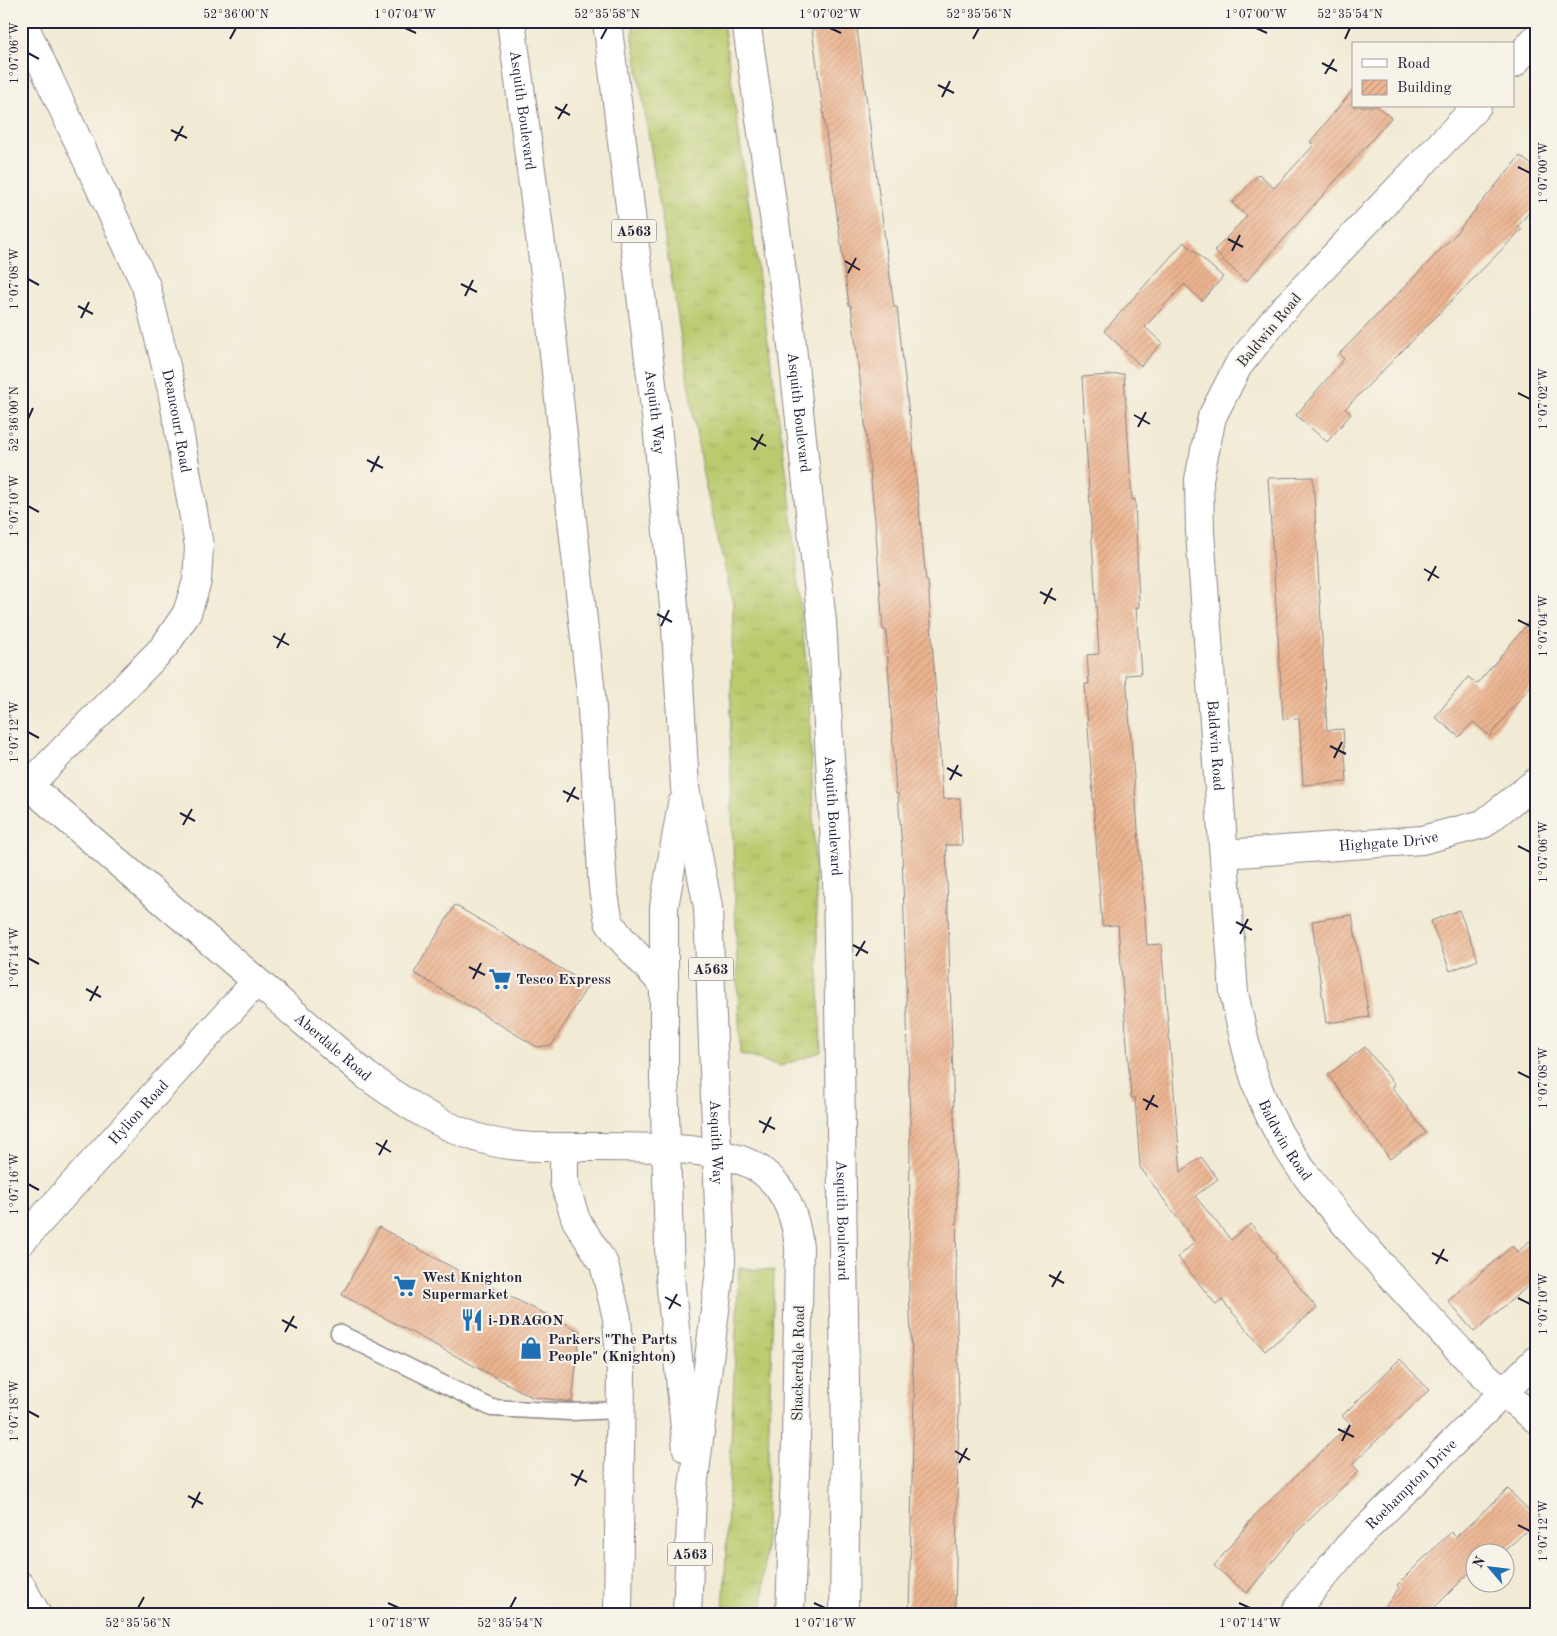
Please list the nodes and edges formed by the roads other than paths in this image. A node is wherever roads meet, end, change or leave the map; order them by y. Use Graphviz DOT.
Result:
graph roads {
  1 [pos="22,21"];
  2 [pos="511,21"];
  3 [pos="746,21"];
  4 [pos="609,27"];
  5 [pos="1536,38"];
  6 [pos="1514,63"];
  7 [pos="1475,108"];
  8 [pos="1536,782"];
  9 [pos="25,783"];
  10 [pos="685,788"];
  11 [pos="1224,854"];
  12 [pos="256,982"];
  13 [pos="664,985"];
  14 [pos="564,1147"];
  15 [pos="667,1148"];
  16 [pos="716,1153"];
  17 [pos="21,1242"];
  18 [pos="339,1333"];
  19 [pos="1536,1360"];
  20 [pos="1502,1394"];
  21 [pos="621,1410"];
  22 [pos="1536,1419"];
  23 [pos="692,1496"];
  24 [pos="21,1586"];
  25 [pos="37,1615"];
  26 [pos="618,1615"];
  27 [pos="687,1615"];
  28 [pos="790,1615"];
  29 [pos="844,1615"];
  30 [pos="1294,1615"];
  1 -- 9 [label="main road, Deancourt Road"];
  2 -- 13 [label="main road, Asquith Boulevard"];
  3 -- 29 [label="main road, Asquith Boulevard"];
  4 -- 10 [label="main road, Asquith Way / A563"];
  5 -- 6 [label="main road"];
  7 -- 11 [label="main road, Baldwin Road"];
  8 -- 11 [label="main road, Highgate Drive"];
  9 -- 12 [label="main road, Aberdale Road"];
  10 -- 13 [label="main road, Asquith Way / A563"];
  10 -- 16 [label="main road, Asquith Way / A563"];
  11 -- 20 [label="main road, Baldwin Road"];
  12 -- 14 [label="main road, Aberdale Road"];
  12 -- 17 [label="main road, Hylion Road"];
  13 -- 15 [label="main road, Asquith Way / A563"];
  14 -- 15 [label="main road, Aberdale Road"];
  14 -- 21 [label="main road"];
  15 -- 16 [label="main road, Aberdale Road"];
  15 -- 23 [label="main road, Asquith Way / A563"];
  16 -- 23 [label="main road, Asquith Way / A563"];
  16 -- 28 [label="main road, Shackerdale Road"];
  18 -- 21 [label="lane"];
  19 -- 20 [label="main road, Roehampton Drive"];
  20 -- 22 [label="main road, Baldwin Road"];
  20 -- 30 [label="main road, Roehampton Drive"];
  21 -- 26 [label="main road"];
  23 -- 27 [label="main road, Asquith Way / A563"];
  24 -- 25 [label="main road"];
}
